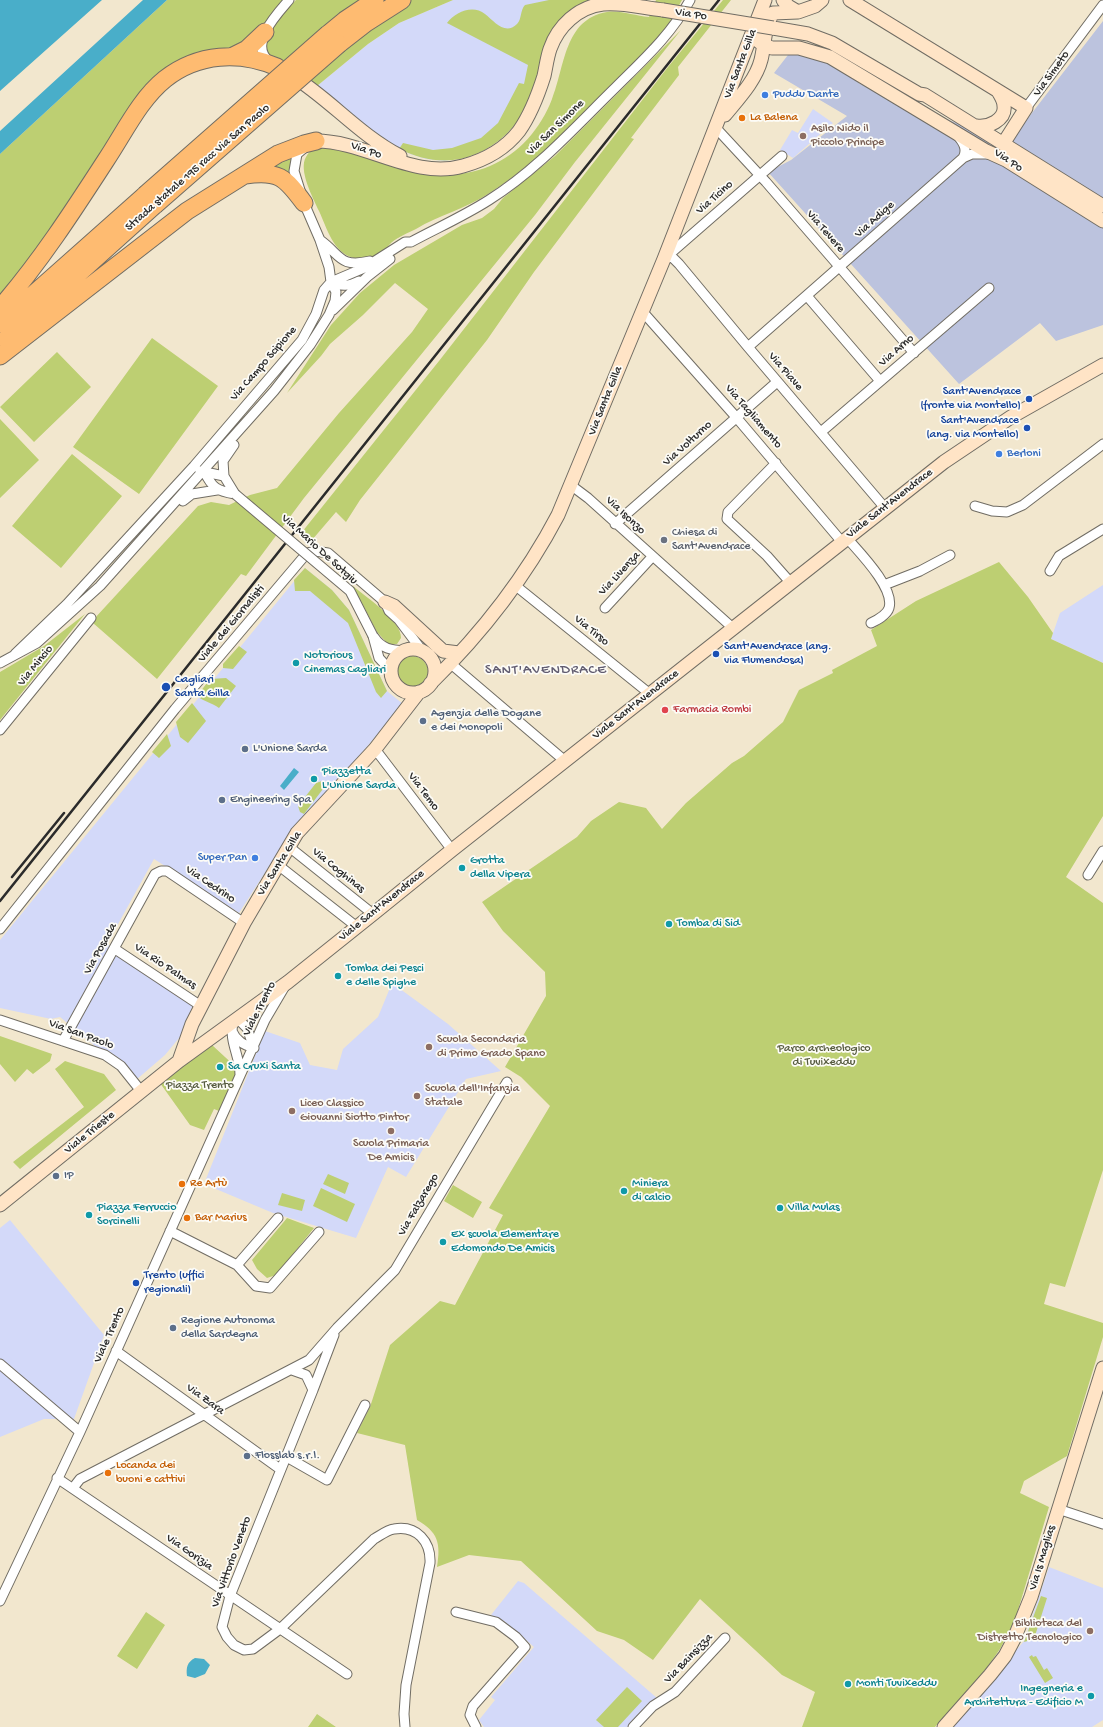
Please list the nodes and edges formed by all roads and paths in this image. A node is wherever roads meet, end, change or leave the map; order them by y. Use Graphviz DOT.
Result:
graph roads {
  1 [pos="289,0"];
  2 [pos="375,0"];
  3 [pos="402,0"];
  4 [pos="690,0"];
  5 [pos="765,0"];
  6 [pos="783,0"];
  7 [pos="833,0"];
  8 [pos="849,0"];
  9 [pos="821,1"];
  10 [pos="1103,5"];
  11 [pos="798,12"];
  12 [pos="756,26"];
  13 [pos="265,32"];
  14 [pos="763,45"];
  15 [pos="789,48"];
  16 [pos="233,56"];
  17 [pos="277,68"];
  18 [pos="756,72"];
  19 [pos="998,91"];
  20 [pos="919,94"];
  21 [pos="1026,108"];
  22 [pos="998,119"];
  23 [pos="976,126"];
  24 [pos="716,128"];
  25 [pos="955,133"];
  26 [pos="316,142"];
  27 [pos="1002,144"];
  28 [pos="993,155"];
  29 [pos="782,156"];
  30 [pos="963,158"];
  31 [pos="1008,161"];
  32 [pos="416,165"];
  33 [pos="760,175"];
  34 [pos="240,176"];
  35 [pos="150,200"];
  36 [pos="304,203"];
  37 [pos="1102,204"];
  38 [pos="1103,221"];
  39 [pos="320,240"];
  40 [pos="411,242"];
  41 [pos="380,258"];
  42 [pos="664,259"];
  43 [pos="840,267"];
  44 [pos="367,277"];
  45 [pos="331,282"];
  46 [pos="989,288"];
  47 [pos="806,296"];
  48 [pos="0,308"];
  49 [pos="642,311"];
  50 [pos="329,314"];
  51 [pos="0,324"];
  52 [pos="0,344"];
  53 [pos="748,347"];
  54 [pos="914,353"];
  55 [pos="0,356"];
  56 [pos="1103,365"];
  57 [pos="777,382"];
  58 [pos="880,382"];
  59 [pos="274,391"];
  60 [pos="736,416"];
  61 [pos="228,424"];
  62 [pos="821,432"];
  63 [pos="1103,444"];
  64 [pos="776,463"];
  65 [pos="204,471"];
  66 [pos="224,476"];
  67 [pos="572,486"];
  68 [pos="217,490"];
  69 [pos="235,494"];
  70 [pos="156,506"];
  71 [pos="975,506"];
  72 [pos="885,508"];
  73 [pos="169,509"];
  74 [pos="615,524"];
  75 [pos="1103,529"];
  76 [pos="845,540"];
  77 [pos="950,555"];
  78 [pos="652,557"];
  79 [pos="1050,571"];
  80 [pos="790,582"];
  81 [pos="884,585"];
  82 [pos="516,586"];
  83 [pos="386,602"];
  84 [pos="605,608"];
  85 [pos="91,618"];
  86 [pos="871,623"];
  87 [pos="734,629"];
  88 [pos="373,636"];
  89 [pos="405,651"];
  90 [pos="459,653"];
  91 [pos="15,654"];
  92 [pos="427,656"];
  93 [pos="0,663"];
  94 [pos="450,663"];
  95 [pos="391,671"];
  96 [pos="430,684"];
  97 [pos="418,692"];
  98 [pos="650,694"];
  99 [pos="0,730"];
  100 [pos="375,748"];
  101 [pos="565,761"];
  102 [pos="288,846"];
  103 [pos="452,850"];
  104 [pos="1103,851"];
  105 [pos="278,865"];
  106 [pos="161,871"];
  107 [pos="1088,875"];
  108 [pos="374,914"];
  109 [pos="244,923"];
  110 [pos="357,926"];
  111 [pos="0,929"];
  112 [pos="116,949"];
  113 [pos="288,982"];
  114 [pos="201,1006"];
  115 [pos="0,1020"];
  116 [pos="192,1024"];
  117 [pos="234,1024"];
  118 [pos="215,1036"];
  119 [pos="63,1041"];
  120 [pos="254,1048"];
  121 [pos="180,1060"];
  122 [pos="240,1077"];
  123 [pos="507,1082"];
  124 [pos="141,1091"];
  125 [pos="0,1205"];
  126 [pos="278,1218"];
  127 [pos="170,1232"];
  128 [pos="319,1232"];
  129 [pos="237,1265"];
  130 [pos="337,1328"];
  131 [pos="116,1351"];
  132 [pos="0,1364"];
  133 [pos="1103,1368"];
  134 [pos="292,1370"];
  135 [pos="312,1390"];
  136 [pos="364,1405"];
  137 [pos="205,1415"];
  138 [pos="80,1432"];
  139 [pos="285,1456"];
  140 [pos="280,1469"];
  141 [pos="58,1478"];
  142 [pos="73,1488"];
  143 [pos="1058,1509"];
  144 [pos="1103,1524"];
  145 [pos="230,1596"];
  146 [pos="0,1601"];
  147 [pos="456,1612"];
  148 [pos="280,1629"];
  149 [pos="725,1638"];
  150 [pos="348,1674"];
  151 [pos="405,1727"];
  152 [pos="476,1727"];
  153 [pos="633,1727"];
  154 [pos="944,1727"];
  1 -- 13 [label="street"];
  2 -- 35 [label="highway, Strada statale 195 racc Via San Paolo, bridge"];
  3 -- 35 [label="highway, Strada statale 195 racc Via San Paolo, bridge"];
  4 -- 40 [label="street, Via San Simone"];
  5 -- 12 [label="street, Via Santa Gilla"];
  6 -- 11 [label="street"];
  7 -- 9 [label="street"];
  8 -- 19 [label="street"];
  9 -- 11 [label="street"];
  10 -- 21 [label="street, Via Simeto"];
  11 -- 14 [label="street, Via Santa Gilla"];
  12 -- 14 [label="street"];
  12 -- 24 [label="street, Via Santa Gilla"];
  13 -- 16 [label="highway"];
  13 -- 17 [label="street"];
  14 -- 15 [label="street"];
  14 -- 18 [label="street, Via Santa Gilla"];
  15 -- 18 [label="street"];
  15 -- 25 [label="street"];
  16 -- 17 [label="highway"];
  16 -- 48 [label="highway"];
  17 -- 32 [label="street, Via Po"];
  18 -- 24 [label="street, Via Santa Gilla"];
  19 -- 21 [label="street"];
  19 -- 22 [label="street"];
  20 -- 23 [label="street, Via Po"];
  20 -- 31 [label="street, Via Po"];
  20 -- 32 [label="street, Via Po, bridge"];
  21 -- 22 [label="street"];
  21 -- 27 [label="street, Via Simeto"];
  22 -- 23 [label="street"];
  23 -- 27 [label="street, Via Po"];
  24 -- 33 [label="street, Via Tevere"];
  24 -- 42 [label="street, Via Santa Gilla"];
  25 -- 28 [label="street"];
  25 -- 30 [label="street"];
  26 -- 32 [label="street, Via Po"];
  26 -- 34 [label="highway"];
  26 -- 36 [label="street"];
  27 -- 37 [label="street, Via Po"];
  28 -- 30 [label="street, Via Adige"];
  28 -- 31 [label="street"];
  29 -- 33 [label="street, Via Ticino"];
  30 -- 43 [label="street, Via Adige"];
  31 -- 38 [label="street, Via Po"];
  33 -- 42 [label="street, Via Ticino"];
  33 -- 43 [label="street, Via Tevere"];
  34 -- 36 [label="highway"];
  34 -- 55 [label="highway"];
  35 -- 51 [label="highway, Strada statale 195 racc Via San Paolo"];
  35 -- 52 [label="highway, Strada statale 195 racc Via San Paolo"];
  36 -- 39 [label="street"];
  39 -- 41 [label="street"];
  39 -- 45 [label="street"];
  40 -- 41 [label="street, Via San Simone"];
  40 -- 44 [label="street, Via San Simone"];
  41 -- 45 [label="street, Via San Simone"];
  42 -- 49 [label="street, Via Santa Gilla"];
  42 -- 53 [label="street, Via Piave"];
  43 -- 47 [label="street, Via Adige"];
  43 -- 54 [label="street, Via Tevere"];
  44 -- 45 [label="street"];
  44 -- 50 [label="street, Via San Simone"];
  45 -- 50 [label="street, Via Campo Scipione"];
  45 -- 61 [label="street, Via Campo Scipione"];
  46 -- 54 [label="street, Via Arno"];
  47 -- 53 [label="street, Via Adige"];
  47 -- 58 [label="street"];
  49 -- 60 [label="street, Via Tagliamento"];
  49 -- 67 [label="street, Via Santa Gilla"];
  50 -- 59 [label="street, Via Campo Scipione"];
  53 -- 57 [label="street, Via Piave"];
  54 -- 58 [label="street, Via Arno"];
  56 -- 72 [label="street, Viale Sant'Avendrace"];
  57 -- 60 [label="street, Via Volturno"];
  57 -- 62 [label="street, Via Piave"];
  58 -- 62 [label="street, Via Arno"];
  59 -- 65 [label="street, Via Campo Scipione"];
  59 -- 66 [label="street, Via Campo Scipione"];
  60 -- 64 [label="street, Via Tagliamento"];
  60 -- 74 [label="street, Via Volturno"];
  61 -- 65 [label="street, Via Campo Scipione"];
  61 -- 70 [label="street, Via Campo Scipione"];
  62 -- 72 [label="street, Via Piave"];
  63 -- 71 [label="street"];
  64 -- 76 [label="street, Via Tagliamento"];
  64 -- 80 [label="street"];
  65 -- 66 [label="street"];
  65 -- 68 [label="street"];
  65 -- 70 [label="street, Via Campo Scipione"];
  65 -- 73 [label="street, Via Campo Scipione"];
  66 -- 69 [label="street, Via Mario De Sotgiu"];
  67 -- 74 [label="street, Via Isonzo"];
  67 -- 82 [label="street, Via Santa Gilla"];
  68 -- 69 [label="street, Via Mario De Sotgiu"];
  68 -- 73 [label="street, Via Campo Scipione"];
  69 -- 88 [label="street, Via Mario De Sotgiu, bridge"];
  70 -- 91 [label="street, Via Campo Scipione"];
  72 -- 76 [label="street, Viale Sant'Avendrace"];
  73 -- 91 [label="street, Via Campo Scipione"];
  74 -- 78 [label="street, Via Isonzo"];
  75 -- 79 [label="street"];
  76 -- 80 [label="street, Viale Sant'Avendrace"];
  76 -- 81 [label="street, Via Tagliamento"];
  77 -- 81 [label="street"];
  78 -- 84 [label="street, Via Livenza"];
  78 -- 87 [label="street, Via Isonzo"];
  80 -- 87 [label="street, Viale Sant'Avendrace"];
  81 -- 86 [label="street"];
  82 -- 90 [label="street, Via Santa Gilla"];
  82 -- 98 [label="street, Via Tirso"];
  83 -- 90 [label="street"];
  83 -- 92 [label="street, Viale dei Giornalisti"];
  83 -- 111 [label="street, Viale dei Giornalisti"];
  85 -- 99 [label="street, Via Mincio"];
  87 -- 98 [label="street, Viale Sant'Avendrace"];
  88 -- 89 [label="street, Via Mario De Sotgiu"];
  88 -- 95 [label="street, Via Mario De Sotgiu"];
  89 -- 92 [label="street"];
  89 -- 95 [label="street"];
  90 -- 92 [label="street"];
  90 -- 94 [label="street, Via Santa Gilla"];
  91 -- 93 [label="street, Via Campo Scipione"];
  92 -- 96 [label="street"];
  94 -- 96 [label="street, Via Santa Gilla"];
  94 -- 101 [label="street"];
  95 -- 97 [label="street"];
  96 -- 97 [label="street, Via Santa Gilla"];
  97 -- 100 [label="street, Via Santa Gilla"];
  98 -- 101 [label="street, Viale Sant'Avendrace"];
  100 -- 102 [label="street, Via Santa Gilla"];
  100 -- 103 [label="street, Via Temo"];
  101 -- 103 [label="street, Viale Sant'Avendrace"];
  102 -- 105 [label="street, Via Santa Gilla"];
  102 -- 108 [label="street, Via Coghinas"];
  103 -- 108 [label="street, Viale Sant'Avendrace"];
  104 -- 107 [label="street"];
  105 -- 109 [label="street, Via Santa Gilla"];
  105 -- 110 [label="street"];
  106 -- 109 [label="street, Via Cedrino"];
  106 -- 112 [label="street, Via Posada"];
  108 -- 110 [label="street, Viale Sant'Avendrace"];
  109 -- 114 [label="street, Via Santa Gilla"];
  110 -- 113 [label="street, Viale Sant'Avendrace"];
  112 -- 114 [label="street, Via Rio Palmas"];
  112 -- 119 [label="street, Via Posada"];
  113 -- 117 [label="street, Viale Sant'Avendrace"];
  113 -- 120 [label="street, Viale Trento"];
  114 -- 116 [label="street, Via Santa Gilla"];
  115 -- 119 [label="street, Via San Paolo"];
  116 -- 118 [label="street"];
  116 -- 121 [label="street, Via Santa Gilla"];
  117 -- 118 [label="street, Viale Sant'Avendrace"];
  117 -- 120 [label="street, Viale Trento"];
  117 -- 120 [label="street, Viale Trento"];
  117 -- 122 [label="street, Viale Trento"];
  118 -- 121 [label="street, Viale Sant'Avendrace"];
  119 -- 124 [label="street, Via San Paolo"];
  120 -- 122 [label="street, Viale Trento"];
  121 -- 124 [label="street, Viale Trieste"];
  122 -- 127 [label="street, Viale Trento"];
  123 -- 130 [label="street, Via Falzarego"];
  124 -- 125 [label="street, Viale Trieste"];
  126 -- 129 [label="street"];
  127 -- 129 [label="street"];
  127 -- 131 [label="street, Viale Trento"];
  128 -- 129 [label="street"];
  130 -- 134 [label="street, Via Falzarego"];
  130 -- 135 [label="street, Via Falzarego"];
  131 -- 137 [label="street, Via Zara"];
  131 -- 138 [label="street, Viale Trento"];
  132 -- 138 [label="street"];
  133 -- 143 [label="street, Via Is Maglias"];
  134 -- 135 [label="street"];
  134 -- 137 [label="street"];
  135 -- 139 [label="street, Via Vittorio Veneto"];
  136 -- 139 [label="street"];
  137 -- 140 [label="street, Via Zara"];
  137 -- 142 [label="street"];
  138 -- 141 [label="street, Viale Trento"];
  139 -- 140 [label="street, Via Vittorio Veneto"];
  140 -- 145 [label="street, Via Vittorio Veneto"];
  141 -- 142 [label="street, Via Gorizia"];
  141 -- 146 [label="street, Viale Trento"];
  142 -- 145 [label="street, Via Gorizia"];
  143 -- 144 [label="street"];
  143 -- 154 [label="street, Via Is Maglias"];
  145 -- 148 [label="street, Via Gorizia"];
  145 -- 148 [label="street, Via Vittorio Veneto"];
  147 -- 152 [label="street"];
  148 -- 150 [label="street, Via Gorizia"];
  148 -- 151 [label="street, Via Vittorio Veneto"];
  149 -- 153 [label="street, Via Bainsizza"];
}
